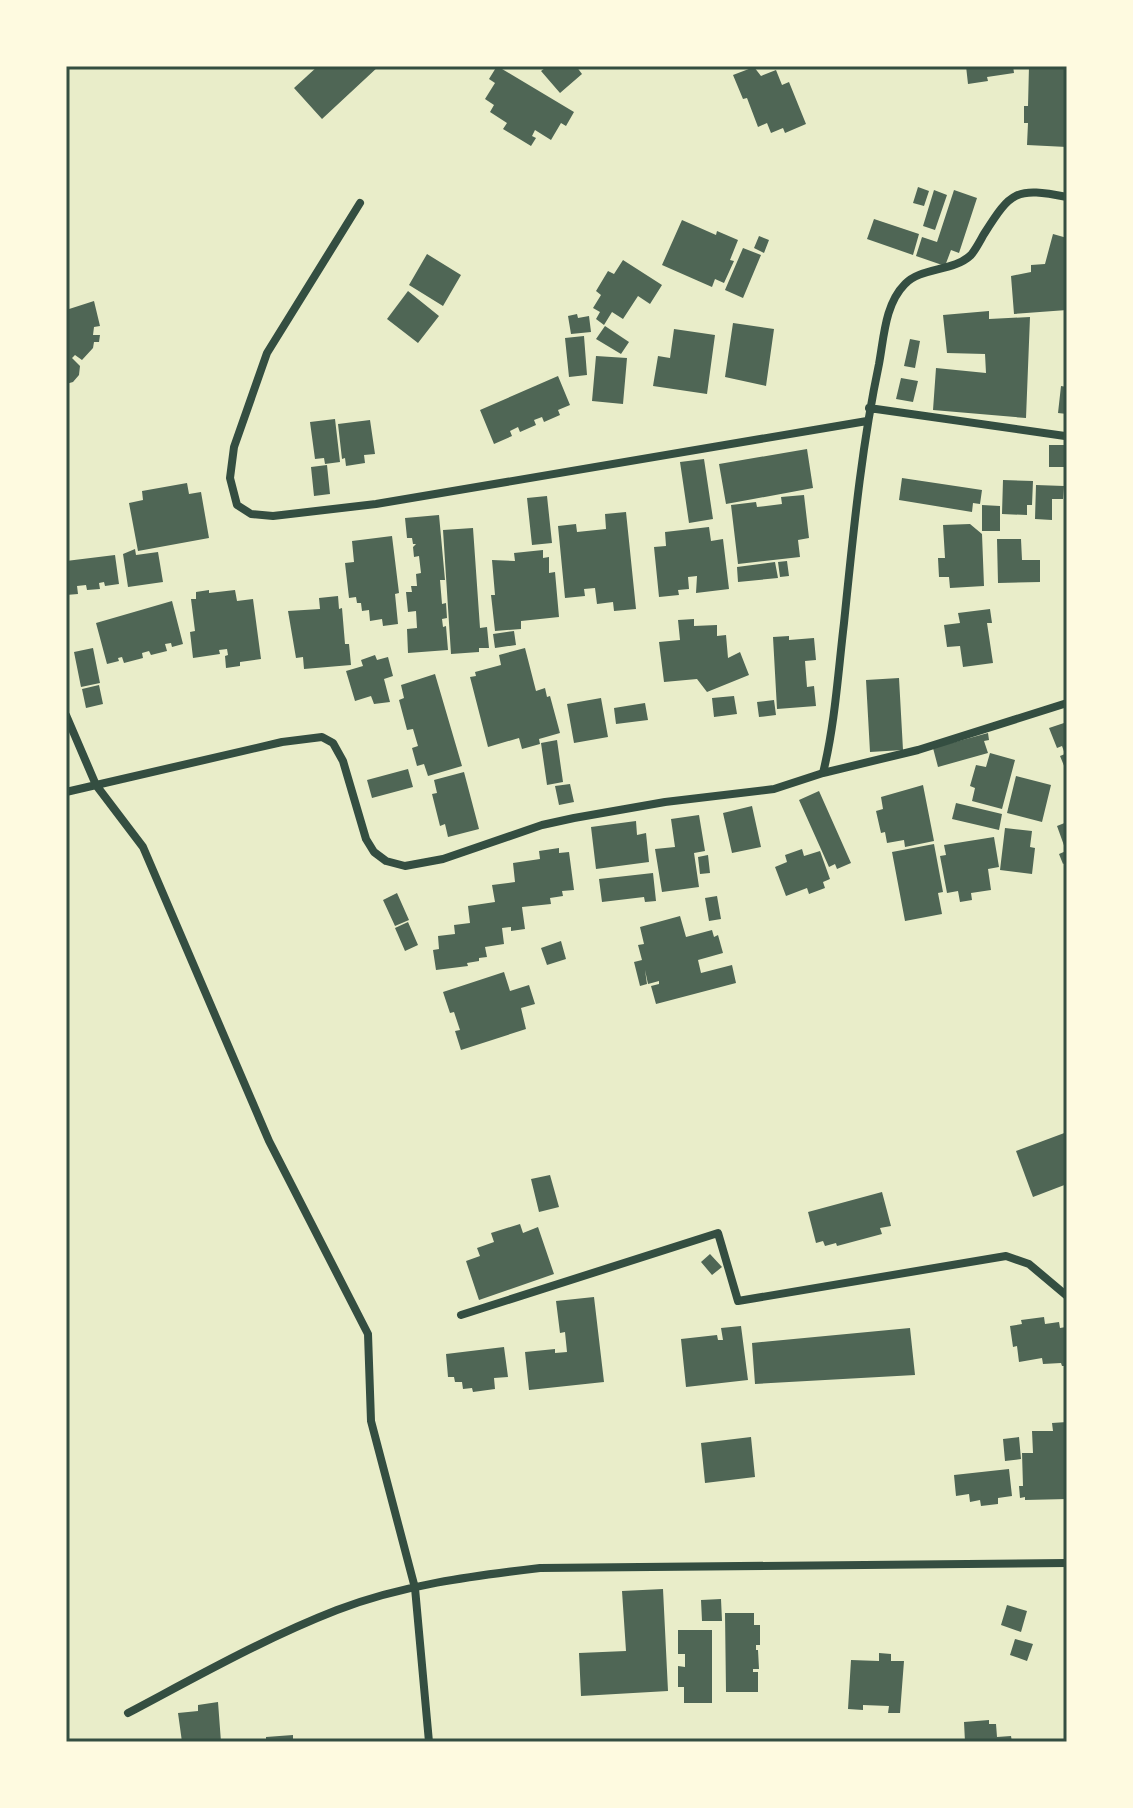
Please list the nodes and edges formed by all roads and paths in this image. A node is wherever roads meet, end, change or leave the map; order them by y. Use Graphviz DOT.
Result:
graph roads {
  1 [pos="1067,197"];
  2 [pos="360,203"];
  3 [pos="869,408"];
  4 [pos="867,421"];
  5 [pos="1065,436"];
  6 [pos="1067,703"];
  7 [pos="66,715"];
  8 [pos="823,773"];
  9 [pos="96,785"];
  10 [pos="66,792"];
  11 [pos="1067,1296"];
  12 [pos="461,1315"];
  13 [pos="1067,1563"];
  14 [pos="415,1588"];
  15 [pos="128,1713"];
  16 [pos="429,1742"];
  1 -- 3 [label="street"];
  2 -- 4 [label="street"];
  3 -- 4 [label="street"];
  3 -- 5 [label="street"];
  4 -- 8 [label="street"];
  6 -- 8 [label="street"];
  7 -- 9 [label="street"];
  8 -- 9 [label="street"];
  9 -- 10 [label="street"];
  9 -- 14 [label="street"];
  11 -- 12 [label="street"];
  13 -- 14 [label="street"];
  14 -- 15 [label="street"];
  14 -- 16 [label="street"];
}
